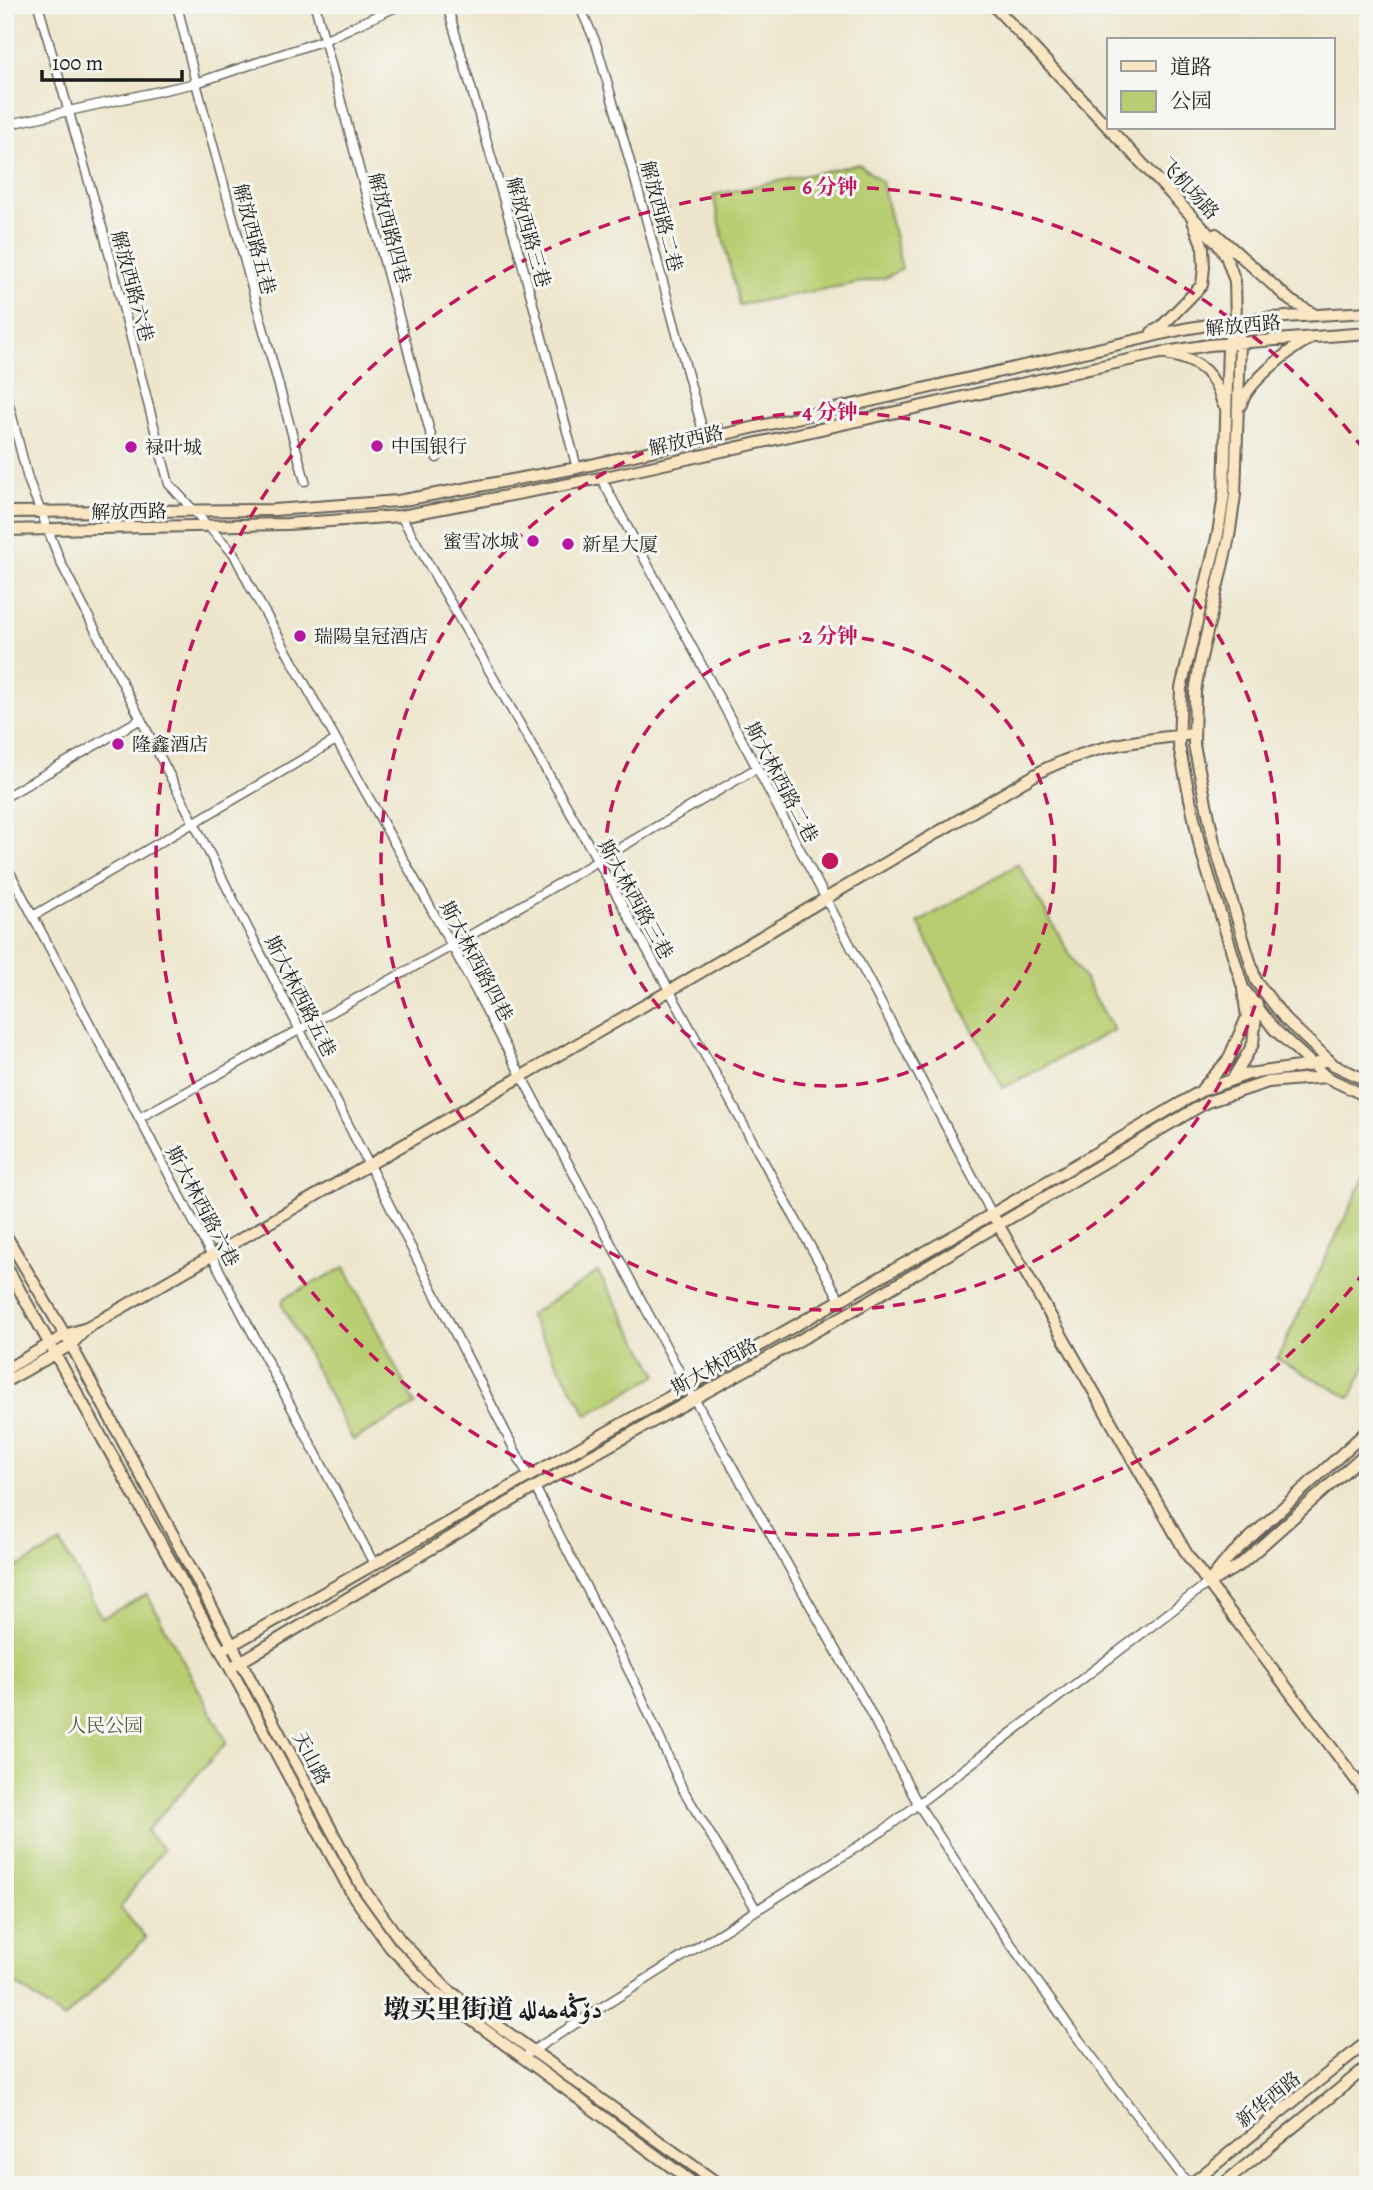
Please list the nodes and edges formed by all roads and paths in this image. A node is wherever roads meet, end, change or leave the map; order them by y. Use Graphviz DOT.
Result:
graph roads {
  1 [pos="38,5"];
  2 [pos="177,5"];
  3 [pos="315,5"];
  4 [pos="400,5"];
  5 [pos="447,5"];
  6 [pos="579,5"];
  7 [pos="993,5"];
  8 [pos="324,40"];
  9 [pos="196,83"];
  10 [pos="67,111"];
  11 [pos="5,125"];
  12 [pos="1107,126"];
  13 [pos="1111,130"];
  14 [pos="1191,215"];
  15 [pos="1368,312"];
  16 [pos="1317,316"];
  17 [pos="1236,321"];
  18 [pos="1368,333"];
  19 [pos="1318,336"];
  20 [pos="1141,339"];
  21 [pos="1234,343"];
  22 [pos="1160,353"];
  23 [pos="5,389"];
  24 [pos="1232,417"];
  25 [pos="705,439"];
  26 [pos="437,458"];
  27 [pos="577,468"];
  28 [pos="601,478"];
  29 [pos="305,481"];
  30 [pos="195,511"];
  31 [pos="5,512"];
  32 [pos="41,513"];
  33 [pos="401,516"];
  34 [pos="209,526"];
  35 [pos="5,530"];
  36 [pos="48,530"];
  37 [pos="234,554"];
  38 [pos="141,719"];
  39 [pos="1193,734"];
  40 [pos="1177,736"];
  41 [pos="336,740"];
  42 [pos="757,768"];
  43 [pos="5,797"];
  44 [pos="195,823"];
  45 [pos="598,861"];
  46 [pos="5,863"];
  47 [pos="825,898"];
  48 [pos="33,916"];
  49 [pos="452,946"];
  50 [pos="1256,981"];
  51 [pos="1243,988"];
  52 [pos="669,991"];
  53 [pos="1257,1006"];
  54 [pos="299,1028"];
  55 [pos="1328,1059"];
  56 [pos="1313,1065"];
  57 [pos="520,1076"];
  58 [pos="1326,1077"];
  59 [pos="1233,1079"];
  60 [pos="1368,1081"];
  61 [pos="1201,1091"];
  62 [pos="1216,1097"];
  63 [pos="1368,1097"];
  64 [pos="139,1118"];
  65 [pos="369,1164"];
  66 [pos="995,1218"];
  67 [pos="5,1234"];
  68 [pos="212,1255"];
  69 [pos="5,1264"];
  70 [pos="840,1300"];
  71 [pos="68,1340"];
  72 [pos="52,1348"];
  73 [pos="5,1370"];
  74 [pos="5,1382"];
  75 [pos="687,1386"];
  76 [pos="694,1397"];
  77 [pos="1368,1430"];
  78 [pos="1368,1451"];
  79 [pos="528,1476"];
  80 [pos="534,1487"];
  81 [pos="374,1564"];
  82 [pos="1208,1583"];
  83 [pos="233,1645"];
  84 [pos="221,1651"];
  85 [pos="241,1662"];
  86 [pos="230,1668"];
  87 [pos="1368,1796"];
  88 [pos="918,1804"];
  89 [pos="756,1909"];
  90 [pos="1368,2041"];
  91 [pos="532,2050"];
  92 [pos="524,2060"];
  93 [pos="1368,2066"];
  94 [pos="696,2185"];
  95 [pos="720,2185"];
  96 [pos="1189,2185"];
  97 [pos="1222,2185"];
  1 -- 10 [label="street, 解放西路六巷"];
  2 -- 9 [label="street, 解放西路五巷"];
  3 -- 8 [label="street, 解放西路四巷"];
  4 -- 8 [label="street"];
  5 -- 27 [label="street, 解放西路三巷"];
  6 -- 25 [label="street, 解放西路二巷"];
  7 -- 12 [label="main road, 飞机场路"];
  8 -- 9 [label="street"];
  8 -- 26 [label="street, 解放西路四巷"];
  9 -- 10 [label="street"];
  9 -- 29 [label="street, 解放西路五巷"];
  10 -- 11 [label="street"];
  10 -- 30 [label="street, 解放西路六巷"];
  13 -- 14 [label="main road, 飞机场路"];
  14 -- 16 [label="main road"];
  14 -- 17 [label="main road, 飞机场路"];
  14 -- 20 [label="main road"];
  15 -- 16 [label="main road, 解放西路"];
  16 -- 17 [label="main road, 解放西路"];
  17 -- 20 [label="main road, 解放西路"];
  17 -- 21 [label="main road, 飞机场路"];
  18 -- 19 [label="main road, 解放西路"];
  19 -- 21 [label="main road, 解放西路"];
  19 -- 24 [label="main road"];
  20 -- 25 [label="main road, 解放西路"];
  21 -- 22 [label="main road, 解放西路"];
  21 -- 24 [label="main road, 飞机场路"];
  22 -- 24 [label="main road"];
  22 -- 28 [label="main road, 解放西路"];
  23 -- 32 [label="street, 斯大林西路五巷"];
  24 -- 39 [label="main road"];
  24 -- 40 [label="main road"];
  25 -- 27 [label="main road, 解放西路"];
  27 -- 30 [label="main road, 解放西路"];
  28 -- 33 [label="main road, 解放西路"];
  28 -- 42 [label="street, 斯大林西路二巷"];
  30 -- 32 [label="main road, 解放西路"];
  30 -- 34 [label="street, 解放西路六巷"];
  31 -- 32 [label="main road, 解放西路"];
  32 -- 36 [label="street, 斯大林西路五巷"];
  33 -- 34 [label="main road, 解放西路"];
  33 -- 45 [label="street, 斯大林西路三巷"];
  34 -- 36 [label="main road, 解放西路"];
  34 -- 37 [label="street, 解放西路六巷"];
  35 -- 36 [label="main road, 解放西路"];
  36 -- 38 [label="street, 斯大林西路五巷"];
  37 -- 41 [label="street, 斯大林西路四巷"];
  38 -- 43 [label="street"];
  38 -- 44 [label="street, 斯大林西路五巷"];
  39 -- 40 [label="main road"];
  39 -- 50 [label="main road"];
  40 -- 47 [label="main road"];
  40 -- 51 [label="main road"];
  41 -- 44 [label="street"];
  41 -- 49 [label="street, 斯大林西路四巷"];
  42 -- 45 [label="street"];
  42 -- 47 [label="street, 斯大林西路二巷"];
  44 -- 48 [label="street"];
  44 -- 54 [label="street, 斯大林西路五巷"];
  45 -- 49 [label="street"];
  45 -- 52 [label="street, 斯大林西路三巷"];
  46 -- 48 [label="street, 斯大林西路六巷"];
  47 -- 52 [label="main road"];
  47 -- 66 [label="street, 斯大林西路二巷"];
  48 -- 64 [label="street, 斯大林西路六巷"];
  49 -- 54 [label="street"];
  49 -- 57 [label="street, 斯大林西路四巷"];
  50 -- 53 [label="main road"];
  50 -- 55 [label="main road"];
  51 -- 53 [label="main road"];
  51 -- 61 [label="main road"];
  52 -- 57 [label="main road"];
  52 -- 70 [label="street, 斯大林西路三巷"];
  53 -- 56 [label="main road"];
  53 -- 59 [label="main road"];
  54 -- 64 [label="street"];
  54 -- 65 [label="street, 斯大林西路五巷"];
  55 -- 56 [label="main road"];
  55 -- 60 [label="main road"];
  56 -- 58 [label="main road"];
  56 -- 59 [label="main road"];
  57 -- 65 [label="main road"];
  57 -- 75 [label="street, 斯大林西路四巷"];
  58 -- 62 [label="main road"];
  58 -- 63 [label="main road"];
  59 -- 61 [label="main road"];
  59 -- 62 [label="main road"];
  61 -- 66 [label="main road, 斯大林西路"];
  62 -- 66 [label="main road, 斯大林西路"];
  64 -- 68 [label="street, 斯大林西路六巷"];
  65 -- 68 [label="main road"];
  65 -- 79 [label="street, 斯大林西路五巷"];
  66 -- 70 [label="main road, 斯大林西路"];
  66 -- 76 [label="main road, 斯大林西路"];
  66 -- 82 [label="main road"];
  67 -- 71 [label="main road, 天山路"];
  68 -- 71 [label="main road"];
  68 -- 81 [label="street, 斯大林西路六巷"];
  69 -- 72 [label="main road, 天山路"];
  70 -- 75 [label="main road, 斯大林西路"];
  71 -- 72 [label="main road"];
  71 -- 83 [label="main road, 天山路"];
  72 -- 73 [label="main road"];
  72 -- 74 [label="main road"];
  72 -- 84 [label="main road, 天山路"];
  75 -- 76 [label="street, 斯大林西路四巷"];
  75 -- 79 [label="main road, 斯大林西路"];
  76 -- 80 [label="main road, 斯大林西路"];
  76 -- 88 [label="street, 斯大林西路四巷"];
  77 -- 82 [label="main road"];
  78 -- 82 [label="main road"];
  79 -- 81 [label="main road, 斯大林西路"];
  80 -- 85 [label="main road, 斯大林西路"];
  80 -- 89 [label="street"];
  81 -- 83 [label="main road, 斯大林西路"];
  82 -- 87 [label="main road"];
  82 -- 88 [label="street"];
  83 -- 84 [label="main road, 斯大林西路"];
  83 -- 85 [label="main road, 天山路"];
  84 -- 86 [label="main road, 天山路"];
  85 -- 86 [label="main road, 斯大林西路"];
  85 -- 91 [label="main road, 天山路"];
  86 -- 92 [label="main road, 天山路"];
  88 -- 89 [label="street"];
  88 -- 96 [label="street, 斯大林西路四巷"];
  89 -- 91 [label="street"];
  90 -- 96 [label="main road, 新华西路"];
  91 -- 92 [label="street"];
  91 -- 95 [label="main road, 天山路"];
  92 -- 94 [label="main road, 天山路"];
  93 -- 97 [label="main road, 新华西路"];
}
